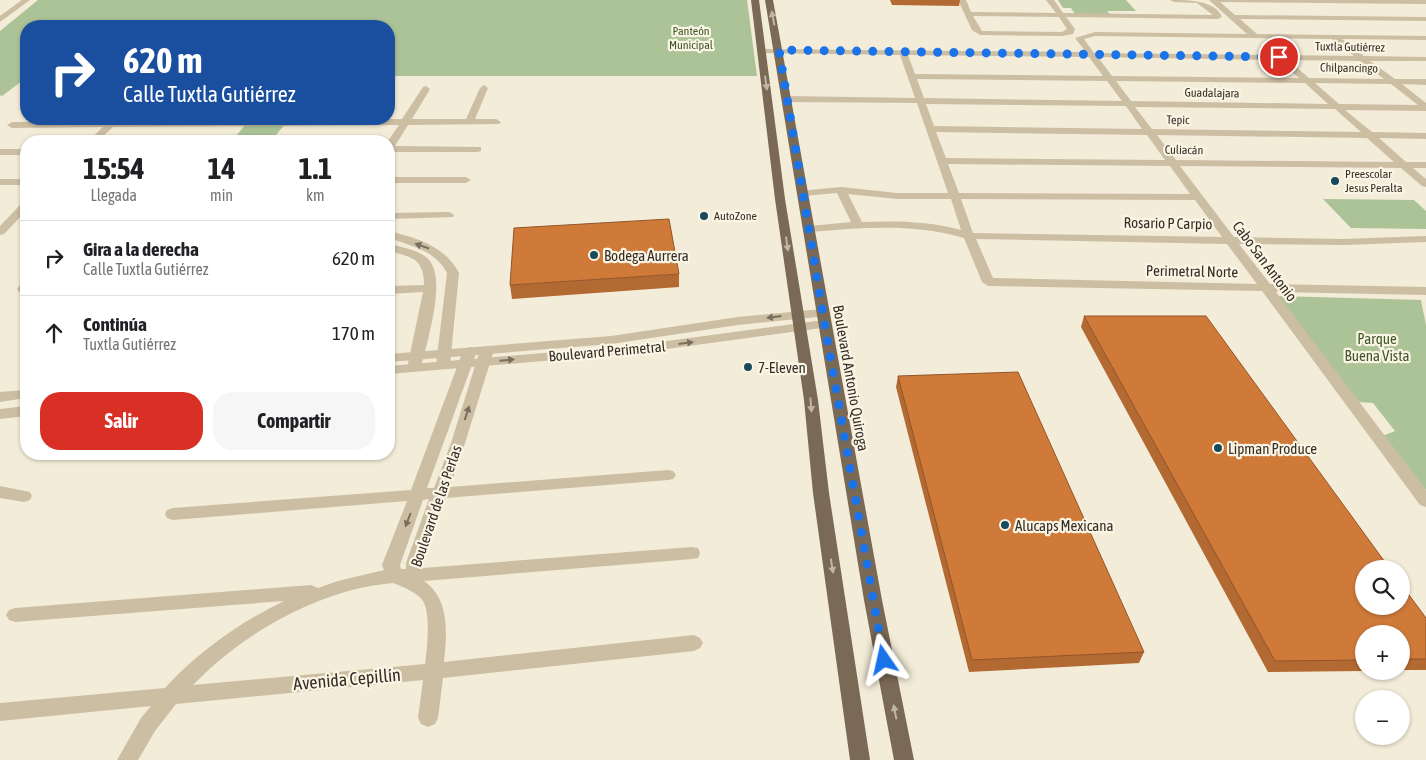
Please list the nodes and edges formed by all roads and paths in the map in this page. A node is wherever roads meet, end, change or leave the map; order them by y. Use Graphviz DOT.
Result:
graph roads {
  1 [pos="26,0"];
  2 [pos="755,0"];
  3 [pos="770,0"];
  4 [pos="962,0"];
  5 [pos="1050,0"];
  6 [pos="1174,0"];
  7 [pos="1213,0"];
  8 [pos="1426,2"];
  9 [pos="968,14"];
  10 [pos="1062,15"];
  11 [pos="1104,16"];
  12 [pos="1178,16"];
  13 [pos="1232,17"];
  14 [pos="1426,19"];
  15 [pos="0,20"];
  16 [pos="1116,29"];
  17 [pos="1192,30"];
  18 [pos="1254,36"];
  19 [pos="1334,37"];
  20 [pos="1426,38"];
  21 [pos="779,50"];
  22 [pos="761,51"];
  23 [pos="903,52"];
  24 [pos="1091,54"];
  25 [pos="1279,57"];
  26 [pos="1362,58"];
  27 [pos="1426,59"];
  28 [pos="912,76"];
  29 [pos="1109,78"];
  30 [pos="1306,80"];
  31 [pos="1392,81"];
  32 [pos="1426,82"];
  33 [pos="484,88"];
  34 [pos="426,89"];
  35 [pos="786,99"];
  36 [pos="922,102"];
  37 [pos="1128,105"];
  38 [pos="1336,106"];
  39 [pos="1426,108"];
  40 [pos="395,122"];
  41 [pos="404,122"];
  42 [pos="469,122"];
  43 [pos="496,122"];
  44 [pos="20,124"];
  45 [pos="12,125"];
  46 [pos="110,125"];
  47 [pos="930,129"];
  48 [pos="1150,132"];
  49 [pos="99,135"];
  50 [pos="1371,135"];
  51 [pos="1426,136"];
  52 [pos="395,138"];
  53 [pos="395,149"];
  54 [pos="478,149"];
  55 [pos="0,152"];
  56 [pos="20,152"];
  57 [pos="942,161"];
  58 [pos="1173,163"];
  59 [pos="1403,165"];
  60 [pos="1426,165"];
  61 [pos="395,180"];
  62 [pos="466,180"];
  63 [pos="0,182"];
  64 [pos="20,182"];
  65 [pos="1426,184"];
  66 [pos="841,190"];
  67 [pos="803,193"];
  68 [pos="956,195"];
  69 [pos="1198,197"];
  70 [pos="20,211"];
  71 [pos="449,215"];
  72 [pos="395,216"];
  73 [pos="0,217"];
  74 [pos="14,217"];
  75 [pos="20,217"];
  76 [pos="858,225"];
  77 [pos="810,229"];
  78 [pos="0,232"];
  79 [pos="969,236"];
  80 [pos="1228,239"];
  81 [pos="1426,239"];
  82 [pos="395,241"];
  83 [pos="395,243"];
  84 [pos="450,266"];
  85 [pos="430,270"];
  86 [pos="424,288"];
  87 [pos="1266,289"];
  88 [pos="395,290"];
  89 [pos="1426,292"];
  90 [pos="449,306"];
  91 [pos="427,308"];
  92 [pos="824,318"];
  93 [pos="798,320"];
  94 [pos="486,356"];
  95 [pos="468,357"];
  96 [pos="395,359"];
  97 [pos="443,359"];
  98 [pos="415,362"];
  99 [pos="395,368"];
  100 [pos="20,395"];
  101 [pos="0,397"];
  102 [pos="20,412"];
  103 [pos="0,414"];
  104 [pos="438,442"];
  105 [pos="458,442"];
  106 [pos="668,475"];
  107 [pos="0,492"];
  108 [pos="439,493"];
  109 [pos="417,495"];
  110 [pos="24,496"];
  111 [pos="1426,501"];
  112 [pos="173,514"];
  113 [pos="692,553"];
  114 [pos="394,576"];
  115 [pos="414,579"];
  116 [pos="326,590"];
  117 [pos="15,615"];
  118 [pos="694,642"];
  119 [pos="434,671"];
  120 [pos="171,696"];
  121 [pos="0,712"];
  122 [pos="428,718"];
  123 [pos="127,760"];
  124 [pos="860,760"];
  125 [pos="904,760"];
  1 -- 15 [label="street"];
  2 -- 22 [label="main road"];
  21 -- 3 [label="main road, Boulevard Antonio Quiroga, one-way"];
  4 -- 9 [label="street"];
  5 -- 10 [label="street"];
  6 -- 12 [label="street"];
  7 -- 8 [label="street"];
  7 -- 13 [label="street"];
  9 -- 10 [label="street"];
  9 -- 10 [label="street"];
  10 -- 11 [label="street"];
  11 -- 12 [label="street"];
  11 -- 16 [label="street"];
  12 -- 17 [label="street"];
  13 -- 14 [label="street"];
  13 -- 18 [label="street"];
  18 -- 19 [label="street"];
  18 -- 24 [label="street, Cabo San Antonio"];
  18 -- 25 [label="street"];
  19 -- 20 [label="street"];
  19 -- 26 [label="street"];
  21 -- 22 [label="street, Tuxtla Gutiérrez"];
  21 -- 23 [label="street, Tuxtla Gutiérrez"];
  21 -- 35 [label="main road, Boulevard Antonio Quiroga"];
  22 -- 93 [label="main road, one-way"];
  23 -- 24 [label="street, Tuxtla Gutiérrez"];
  23 -- 28 [label="street"];
  24 -- 25 [label="street, Tuxtla Gutiérrez"];
  24 -- 29 [label="street, Cabo San Antonio"];
  25 -- 26 [label="street, Tuxtla Gutiérrez"];
  25 -- 30 [label="street"];
  26 -- 27 [label="street, Tuxtla Gutiérrez"];
  26 -- 31 [label="street"];
  28 -- 29 [label="street, Chilpancingo"];
  28 -- 36 [label="street"];
  29 -- 30 [label="street, Chilpancingo"];
  29 -- 37 [label="street, Cabo San Antonio"];
  30 -- 31 [label="street, Chilpancingo"];
  30 -- 38 [label="street"];
  31 -- 32 [label="street, Chilpancingo"];
  31 -- 39 [label="street"];
  33 -- 42 [label="street"];
  34 -- 41 [label="street"];
  35 -- 36 [label="street, Guadalajara"];
  35 -- 67 [label="main road, Boulevard Antonio Quiroga"];
  36 -- 37 [label="street, Guadalajara"];
  36 -- 47 [label="street"];
  37 -- 38 [label="street, Guadalajara"];
  37 -- 48 [label="street, Cabo San Antonio"];
  38 -- 39 [label="street, Guadalajara"];
  38 -- 50 [label="street"];
  40 -- 41 [label="street"];
  41 -- 42 [label="street"];
  41 -- 52 [label="street"];
  42 -- 43 [label="street"];
  44 -- 45 [label="street"];
  46 -- 49 [label="street"];
  47 -- 48 [label="street, Tepic"];
  47 -- 57 [label="street"];
  48 -- 50 [label="street, Tepic"];
  48 -- 58 [label="street, Cabo San Antonio"];
  50 -- 51 [label="street, Tepic"];
  50 -- 59 [label="street"];
  53 -- 54 [label="street"];
  55 -- 56 [label="street"];
  57 -- 58 [label="street, Culiacán"];
  57 -- 68 [label="street"];
  58 -- 59 [label="street, Culiacán"];
  58 -- 69 [label="street, Cabo San Antonio"];
  59 -- 60 [label="street, Culiacán"];
  59 -- 65 [label="street"];
  61 -- 62 [label="street"];
  63 -- 64 [label="street"];
  66 -- 67 [label="street"];
  66 -- 68 [label="street"];
  66 -- 76 [label="street"];
  67 -- 77 [label="main road, Boulevard Antonio Quiroga"];
  68 -- 69 [label="street"];
  68 -- 79 [label="street"];
  69 -- 80 [label="street, Cabo San Antonio"];
  70 -- 74 [label="street"];
  71 -- 72 [label="street"];
  73 -- 74 [label="street"];
  74 -- 75 [label="street"];
  74 -- 78 [label="street"];
  76 -- 77 [label="street, Rosario P Carpio"];
  76 -- 79 [label="street, Rosario P Carpio"];
  77 -- 92 [label="main road, Boulevard Antonio Quiroga"];
  79 -- 80 [label="street, Rosario P Carpio"];
  79 -- 87 [label="street, Perimetral Norte"];
  80 -- 81 [label="street, Rosario P Carpio"];
  80 -- 87 [label="street, Cabo San Antonio"];
  84 -- 82 [label="street, one-way"];
  83 -- 85 [label="street"];
  84 -- 85 [label="street"];
  84 -- 90 [label="street"];
  85 -- 86 [label="street"];
  86 -- 88 [label="street"];
  86 -- 91 [label="street"];
  87 -- 89 [label="street, Perimetral Norte"];
  87 -- 111 [label="street, Cabo San Antonio"];
  90 -- 91 [label="street"];
  90 -- 97 [label="street"];
  91 -- 98 [label="street"];
  92 -- 93 [label="street, Boulevard Perimetral"];
  125 -- 92 [label="main road, Boulevard Antonio Quiroga, one-way"];
  93 -- 94 [label="street, Boulevard Perimetral"];
  93 -- 124 [label="main road, one-way"];
  94 -- 95 [label="street, Boulevard Perimetral"];
  105 -- 94 [label="street, Boulevard de las Perlas, one-way"];
  95 -- 97 [label="street, Boulevard Perimetral"];
  95 -- 104 [label="street, Boulevard de las Perlas"];
  96 -- 98 [label="street, Boulevard Perimetral"];
  97 -- 98 [label="street, Boulevard Perimetral"];
  98 -- 99 [label="street, Boulevard Perimetral"];
  100 -- 101 [label="street"];
  102 -- 103 [label="street"];
  104 -- 105 [label="street"];
  104 -- 109 [label="street, Boulevard de las Perlas"];
  105 -- 108 [label="street, Boulevard de las Perlas"];
  106 -- 108 [label="street"];
  107 -- 110 [label="street"];
  108 -- 109 [label="street"];
  108 -- 115 [label="street, Boulevard de las Perlas"];
  109 -- 112 [label="street"];
  109 -- 114 [label="street, Boulevard de las Perlas, one-way"];
  113 -- 115 [label="street"];
  114 -- 115 [label="street"];
  114 -- 116 [label="street"];
  115 -- 119 [label="street"];
  116 -- 117 [label="street"];
  116 -- 120 [label="street"];
  118 -- 119 [label="street, Avenida Cepillín"];
  119 -- 120 [label="street, Avenida Cepillín"];
  119 -- 122 [label="street"];
  120 -- 121 [label="street, Avenida Cepillín"];
  120 -- 123 [label="street"];
}
